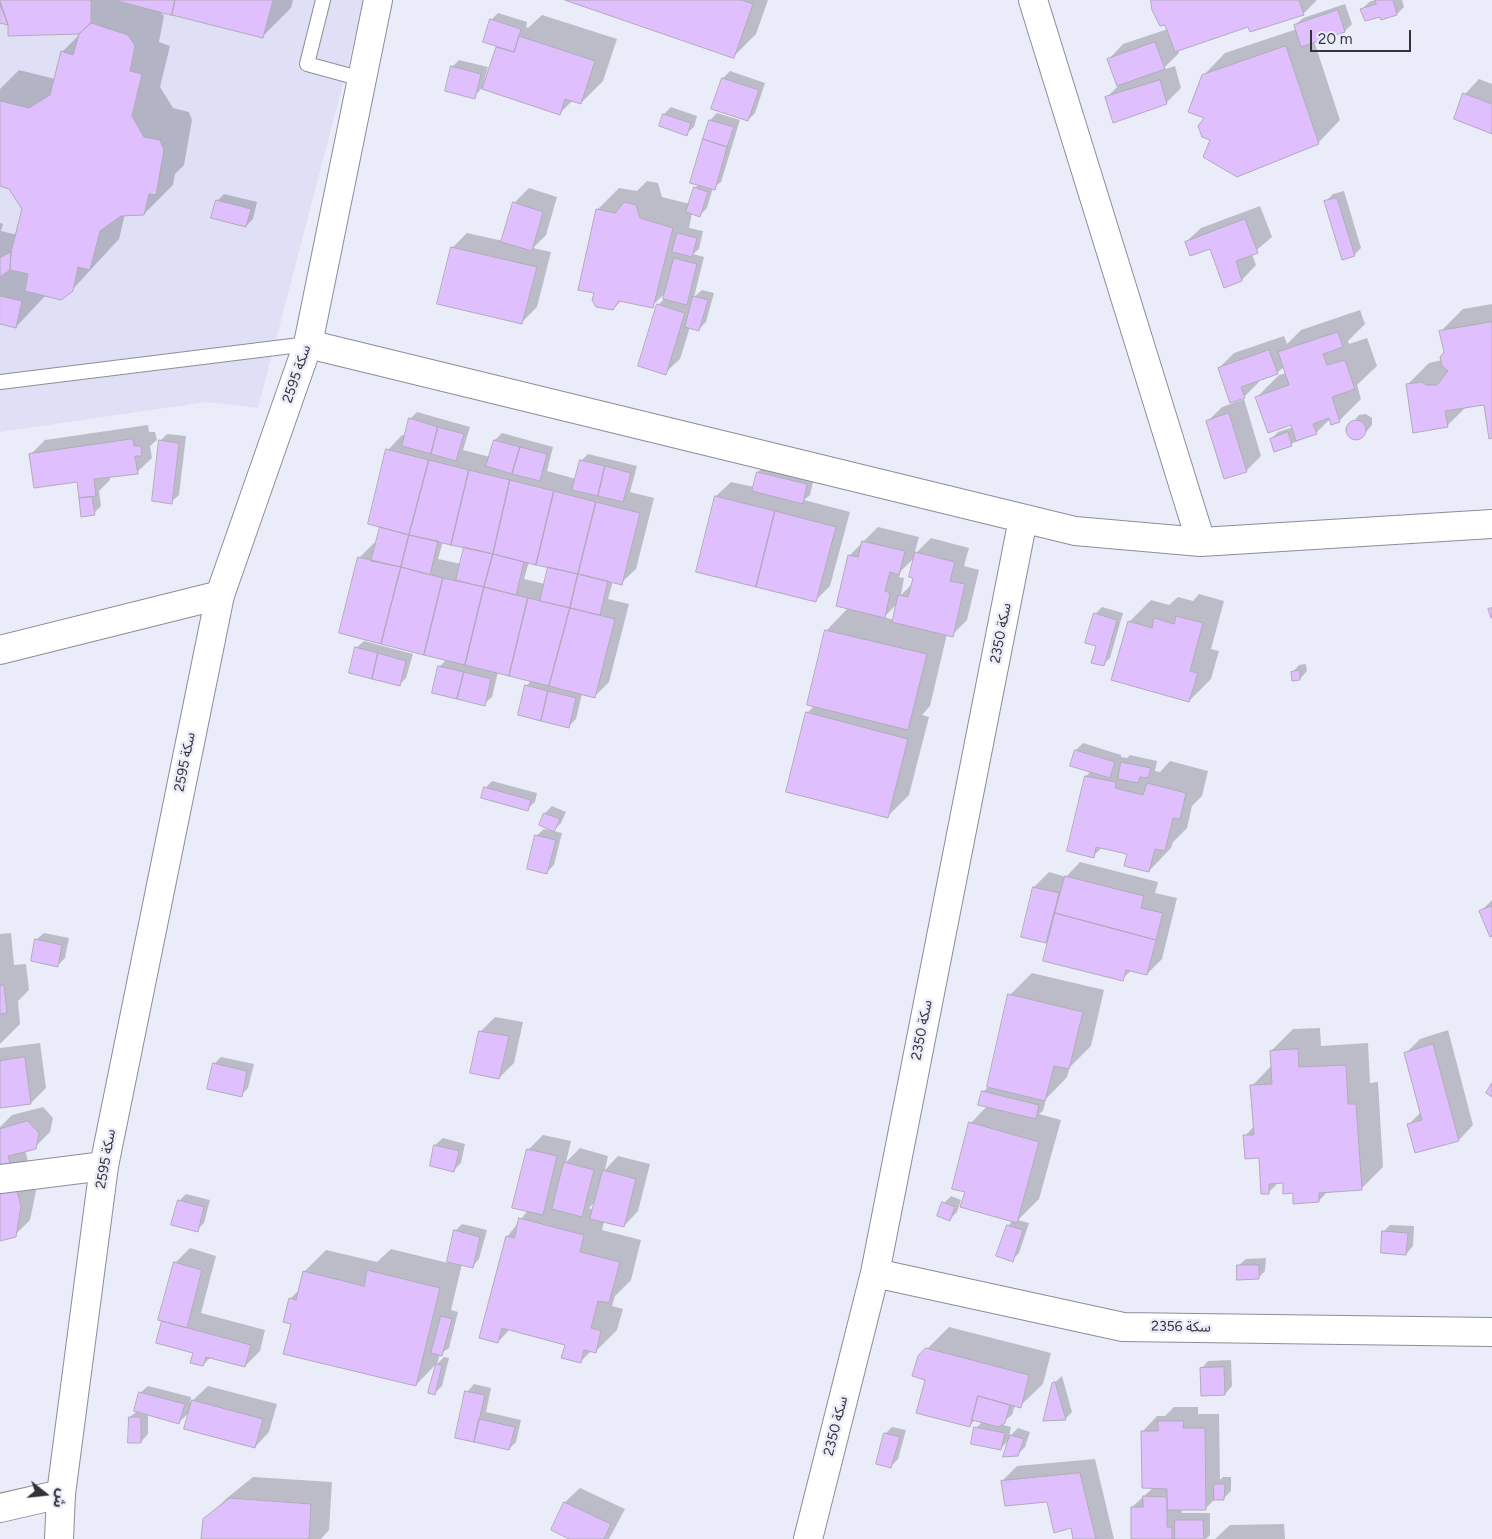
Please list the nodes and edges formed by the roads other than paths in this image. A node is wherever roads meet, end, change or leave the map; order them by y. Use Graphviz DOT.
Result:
graph roads {
  1 [pos="323,0"];
  2 [pos="378,0"];
  3 [pos="1033,0"];
  4 [pos="362,79"];
  5 [pos="308,344"];
  6 [pos="0,382"];
  7 [pos="1023,519"];
  8 [pos="1492,524"];
  9 [pos="1201,542"];
  10 [pos="220,594"];
  11 [pos="0,650"];
  12 [pos="104,1166"];
  13 [pos="0,1179"];
  14 [pos="875,1273"];
  15 [pos="1492,1332"];
  16 [pos="61,1494"];
  17 [pos="0,1508"];
  18 [pos="59,1539"];
  19 [pos="808,1539"];
  1 -- 4 [label="lane"];
  2 -- 4 [label="street, سكة 2595"];
  3 -- 9 [label="street"];
  4 -- 5 [label="street, سكة 2595"];
  5 -- 6 [label="lane"];
  5 -- 7 [label="street"];
  5 -- 10 [label="street, سكة 2595"];
  7 -- 9 [label="street"];
  7 -- 14 [label="street, سكة 2350"];
  8 -- 9 [label="street"];
  10 -- 11 [label="street"];
  10 -- 12 [label="street, سكة 2595"];
  12 -- 13 [label="street"];
  12 -- 16 [label="street, سكة 2595"];
  14 -- 15 [label="street, سكة 2356"];
  14 -- 19 [label="street, سكة 2350"];
  16 -- 17 [label="street"];
  16 -- 18 [label="street, سكة 2595"];
}
